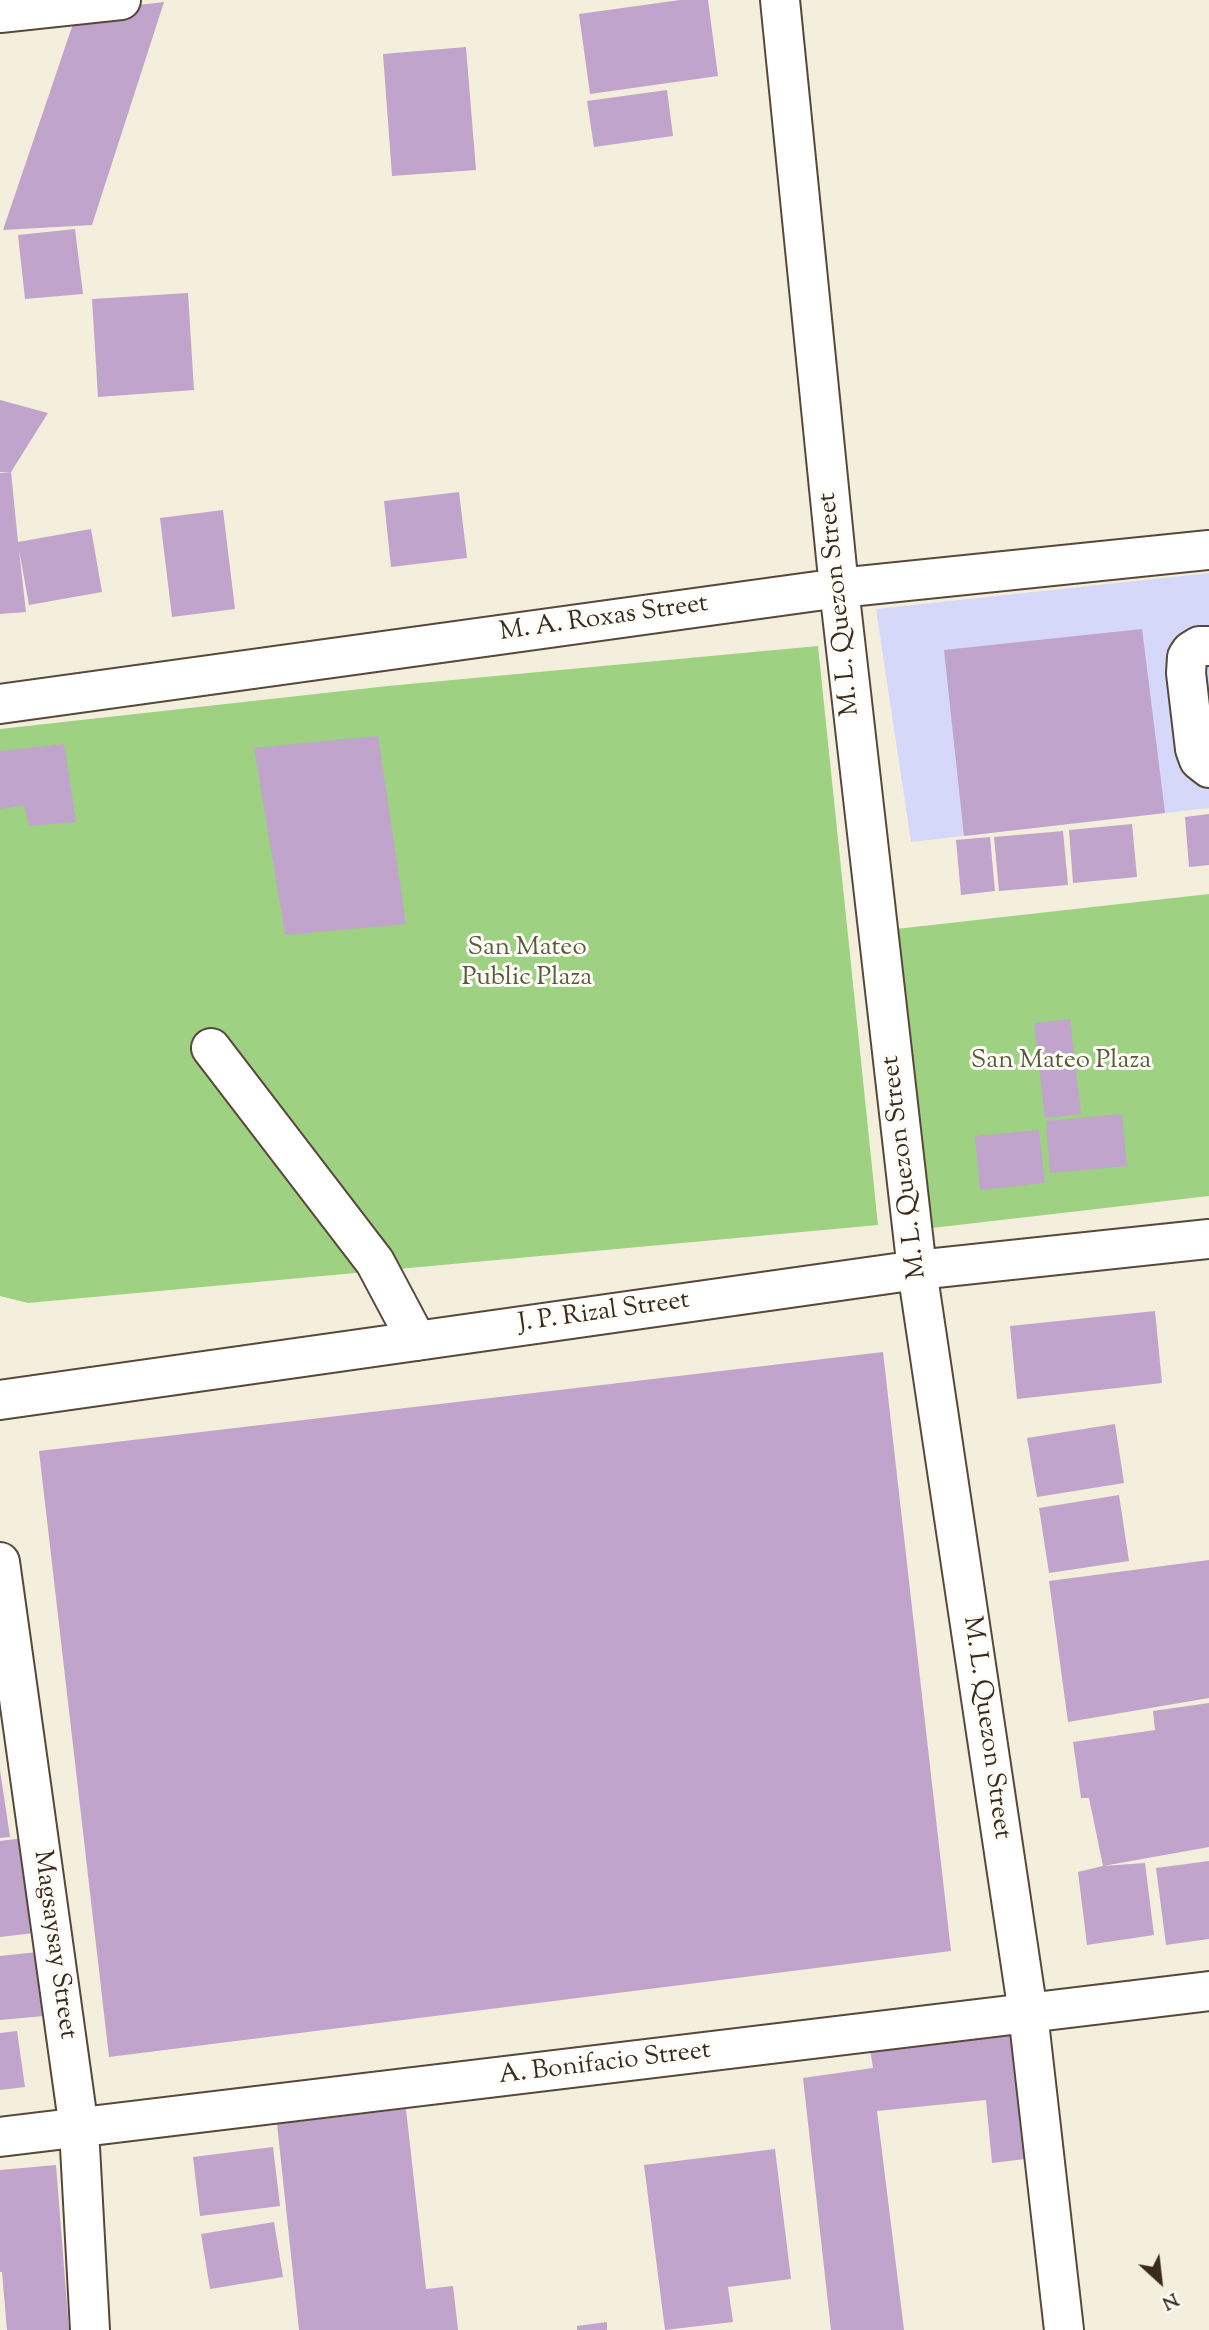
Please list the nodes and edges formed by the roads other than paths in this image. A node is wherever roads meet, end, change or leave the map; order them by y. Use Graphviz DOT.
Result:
graph roads {
  1 [pos="121,0"];
  2 [pos="780,0"];
  3 [pos="0,13"];
  4 [pos="1209,550"];
  5 [pos="839,587"];
  6 [pos="1209,646"];
  7 [pos="0,704"];
  8 [pos="1209,768"];
  9 [pos="211,1048"];
  10 [pos="1209,1239"];
  11 [pos="917,1270"];
  12 [pos="417,1341"];
  13 [pos="0,1400"];
  14 [pos="0,1562"];
  15 [pos="1209,1991"];
  16 [pos="1028,2013"];
  17 [pos="79,2129"];
  18 [pos="0,2137"];
  19 [pos="90,2330"];
  20 [pos="1065,2330"];
  1 -- 3 [label="street"];
  2 -- 5 [label="street, M. L. Quezon Street"];
  4 -- 5 [label="street, M. A. Roxas Street"];
  5 -- 7 [label="street, M. A. Roxas Street"];
  5 -- 11 [label="street, M. L. Quezon Street"];
  6 -- 8 [label="street"];
  9 -- 12 [label="street"];
  10 -- 11 [label="street, J. P. Rizal Street"];
  11 -- 12 [label="street, J. P. Rizal Street"];
  11 -- 16 [label="street, M. L. Quezon Street"];
  12 -- 13 [label="street, J. P. Rizal Street"];
  14 -- 17 [label="street, Magsaysay Street"];
  15 -- 16 [label="street, A. Bonifacio Street"];
  16 -- 17 [label="street, A. Bonifacio Street"];
  16 -- 20 [label="street, M. L. Quezon Street"];
  17 -- 18 [label="street, A. Bonifacio Street"];
  17 -- 19 [label="street, Magsaysay Street"];
}
